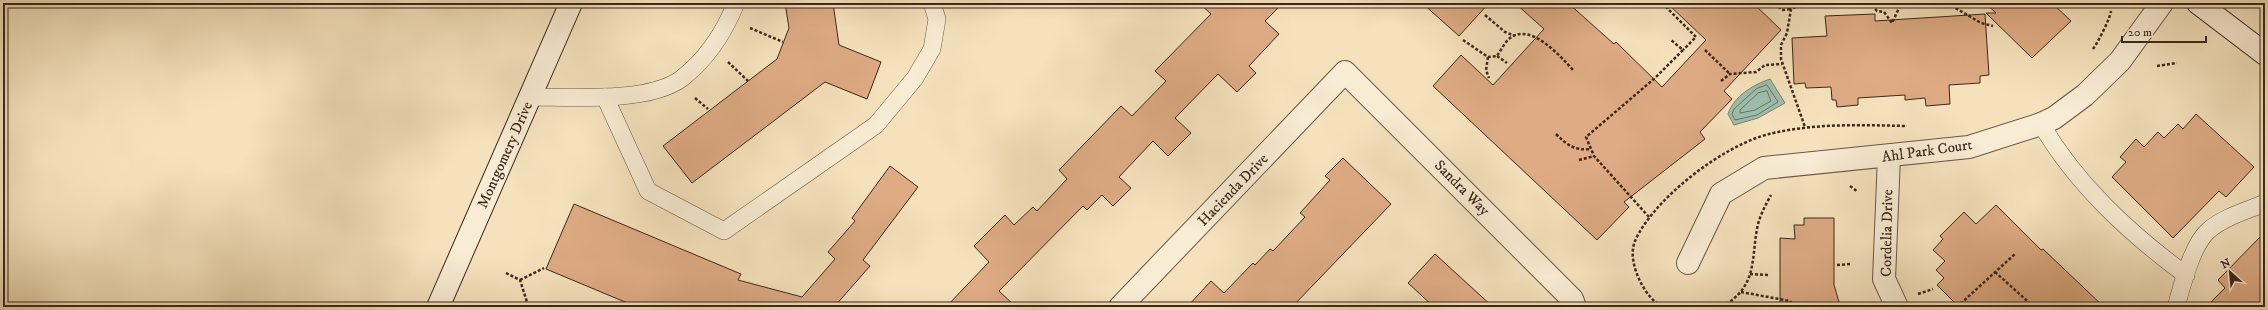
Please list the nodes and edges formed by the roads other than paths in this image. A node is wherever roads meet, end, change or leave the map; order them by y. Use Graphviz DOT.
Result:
graph roads {
  1 [pos="571,3"];
  2 [pos="736,3"];
  3 [pos="932,3"];
  4 [pos="2162,3"];
  5 [pos="2198,3"];
  6 [pos="2265,54"];
  7 [pos="1345,72"];
  8 [pos="530,97"];
  9 [pos="605,97"];
  10 [pos="2041,124"];
  11 [pos="1889,156"];
  12 [pos="2265,204"];
  13 [pos="1688,263"];
  14 [pos="2186,275"];
  15 [pos="438,307"];
  16 [pos="1120,307"];
  17 [pos="1574,307"];
  18 [pos="1897,307"];
  19 [pos="2176,307"];
  1 -- 8 [label="street, Montgomery Drive"];
  2 -- 9 [label="lane"];
  3 -- 9 [label="lane"];
  4 -- 10 [label="street, Ahl Park Court"];
  5 -- 6 [label="street"];
  7 -- 16 [label="street, Hacienda Drive"];
  7 -- 17 [label="street, Sandra Way"];
  8 -- 9 [label="lane"];
  8 -- 15 [label="street, Montgomery Drive"];
  10 -- 11 [label="street, Ahl Park Court"];
  10 -- 14 [label="lane"];
  11 -- 13 [label="street, Ahl Park Court"];
  11 -- 18 [label="street, Cordelia Drive"];
  12 -- 14 [label="lane"];
  14 -- 19 [label="lane"];
}
